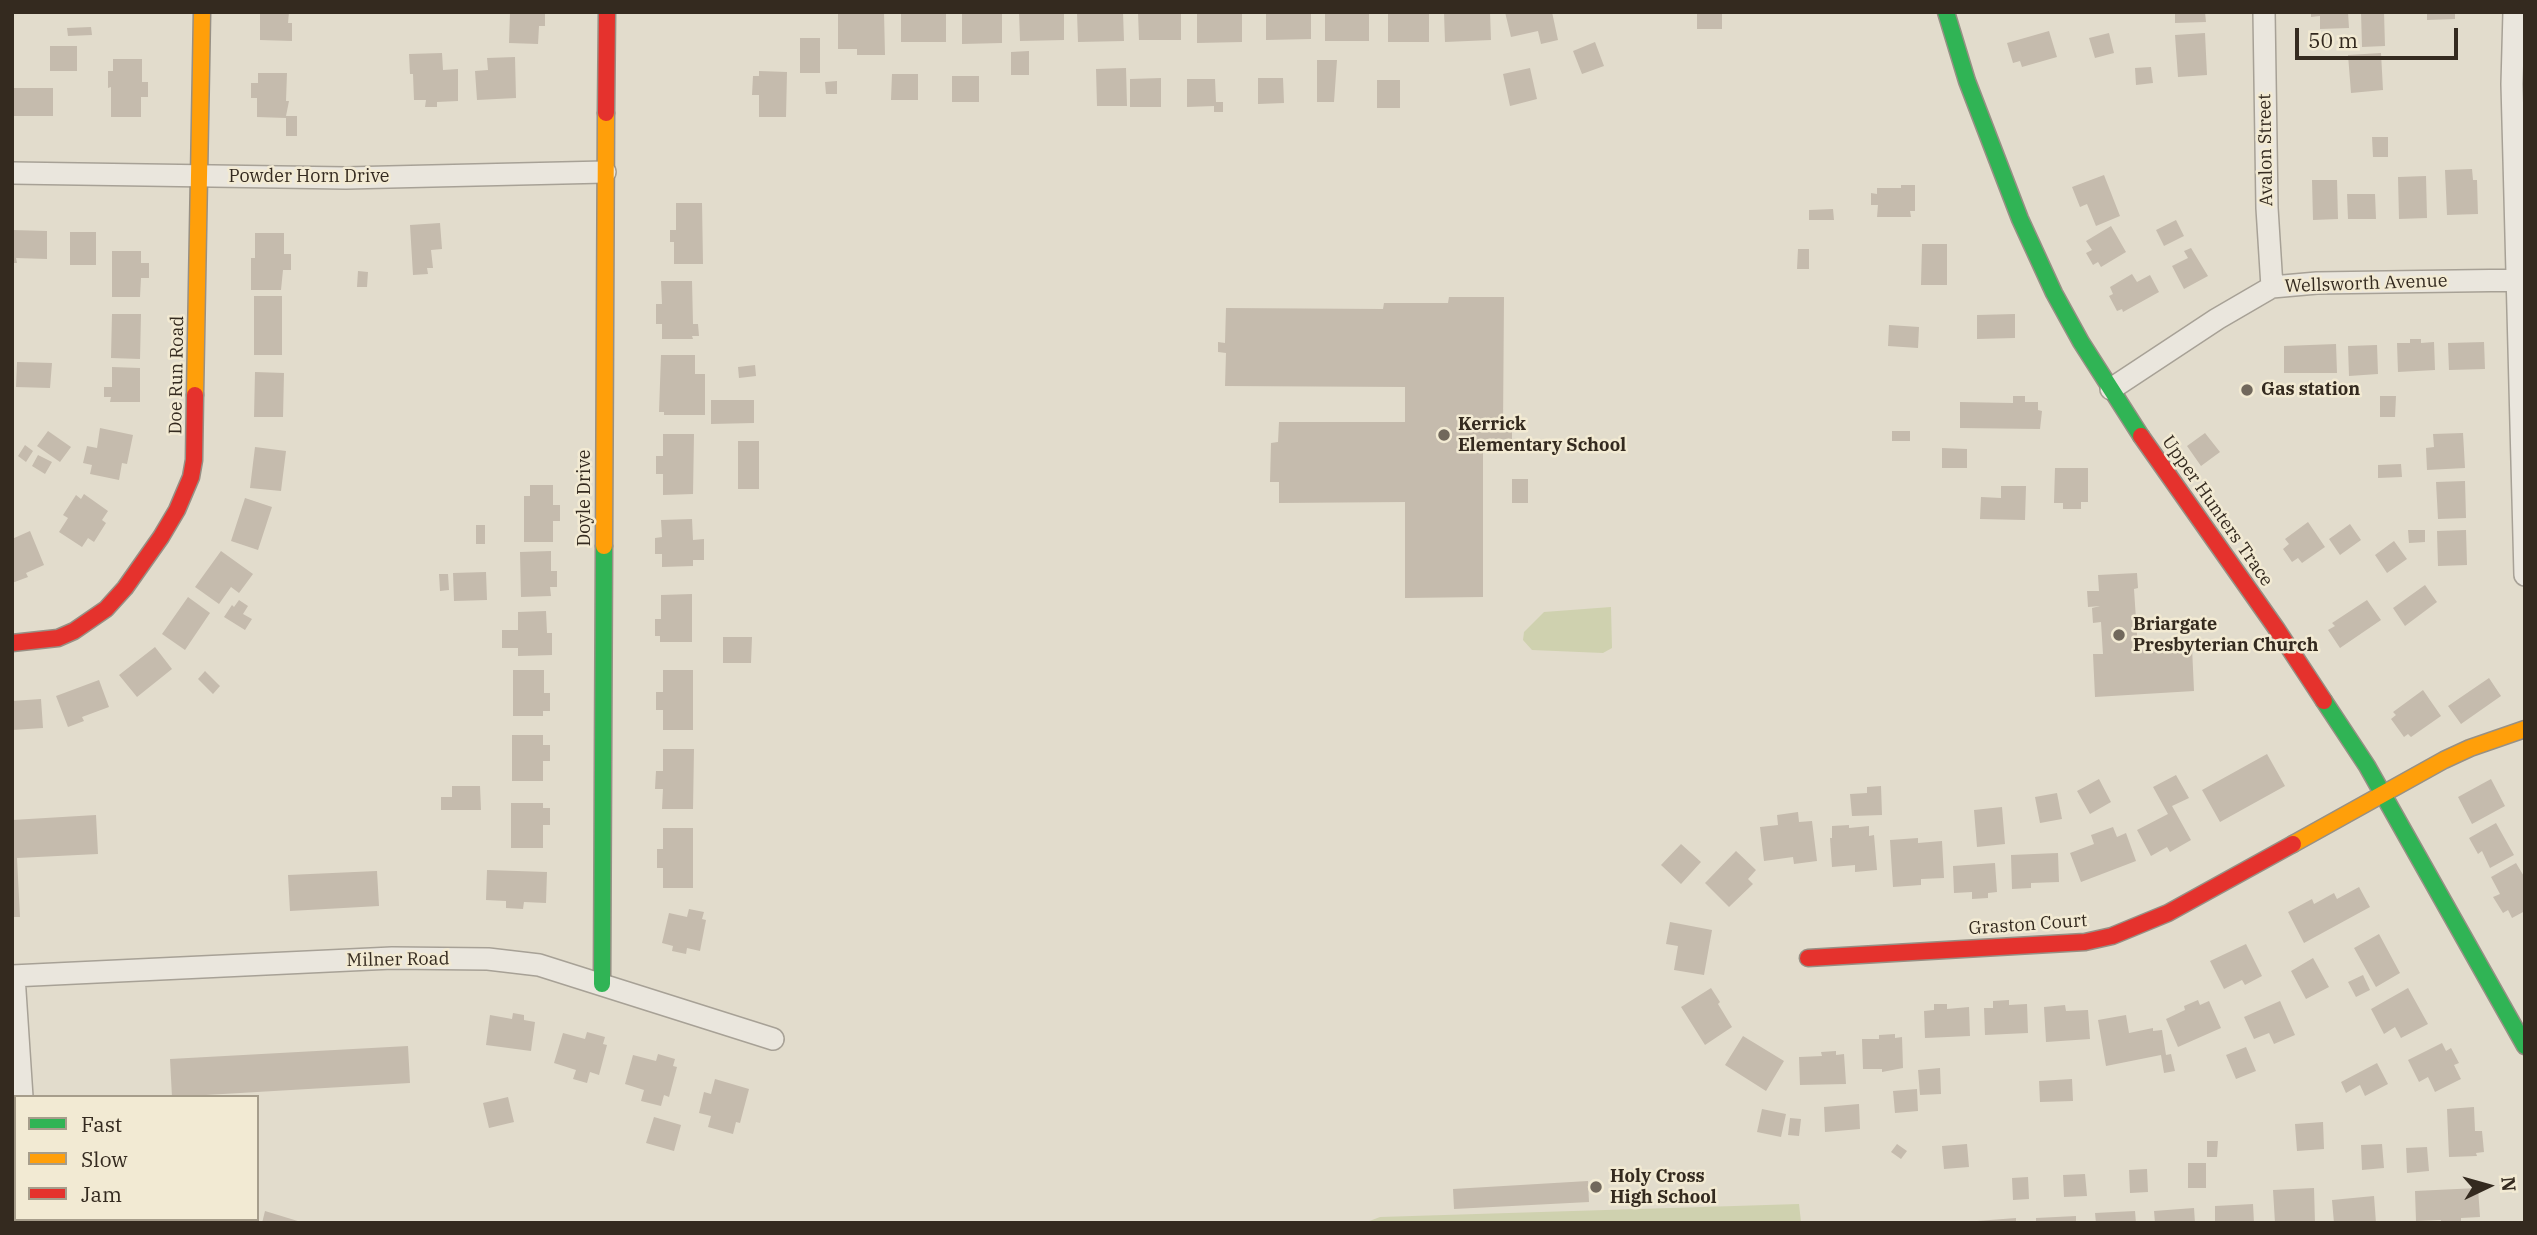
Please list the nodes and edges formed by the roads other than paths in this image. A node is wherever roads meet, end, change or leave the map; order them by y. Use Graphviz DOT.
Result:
graph roads {
  1 [pos="202,12"];
  2 [pos="607,12"];
  3 [pos="1946,12"];
  4 [pos="2264,12"];
  5 [pos="2514,12"];
  6 [pos="605,172"];
  7 [pos="12,173"];
  8 [pos="199,176"];
  9 [pos="2521,280"];
  10 [pos="2272,287"];
  11 [pos="2111,389"];
  12 [pos="2525,575"];
  13 [pos="12,643"];
  14 [pos="2525,729"];
  15 [pos="2384,795"];
  16 [pos="1808,958"];
  17 [pos="13,976"];
  18 [pos="602,984"];
  19 [pos="773,1039"];
  20 [pos="2525,1046"];
  21 [pos="22,1095"];
  1 -- 8 [label="street, Doe Run Road"];
  2 -- 6 [label="street, Doyle Drive"];
  3 -- 11 [label="street, Upper Hunters Trace"];
  4 -- 10 [label="street, Avalon Street"];
  5 -- 9 [label="street"];
  6 -- 8 [label="street, Powder Horn Drive"];
  6 -- 18 [label="street, Doyle Drive"];
  7 -- 8 [label="street, Powder Horn Drive"];
  8 -- 13 [label="street, Doe Run Road"];
  9 -- 10 [label="street, Wellsworth Avenue"];
  9 -- 12 [label="street"];
  10 -- 11 [label="street, Wellsworth Avenue"];
  11 -- 15 [label="street, Upper Hunters Trace"];
  14 -- 15 [label="street, Graston Court"];
  15 -- 16 [label="street, Graston Court"];
  15 -- 20 [label="street, Upper Hunters Trace"];
  17 -- 18 [label="street, Milner Road"];
  17 -- 21 [label="street"];
  18 -- 19 [label="street, Milner Road"];
}
